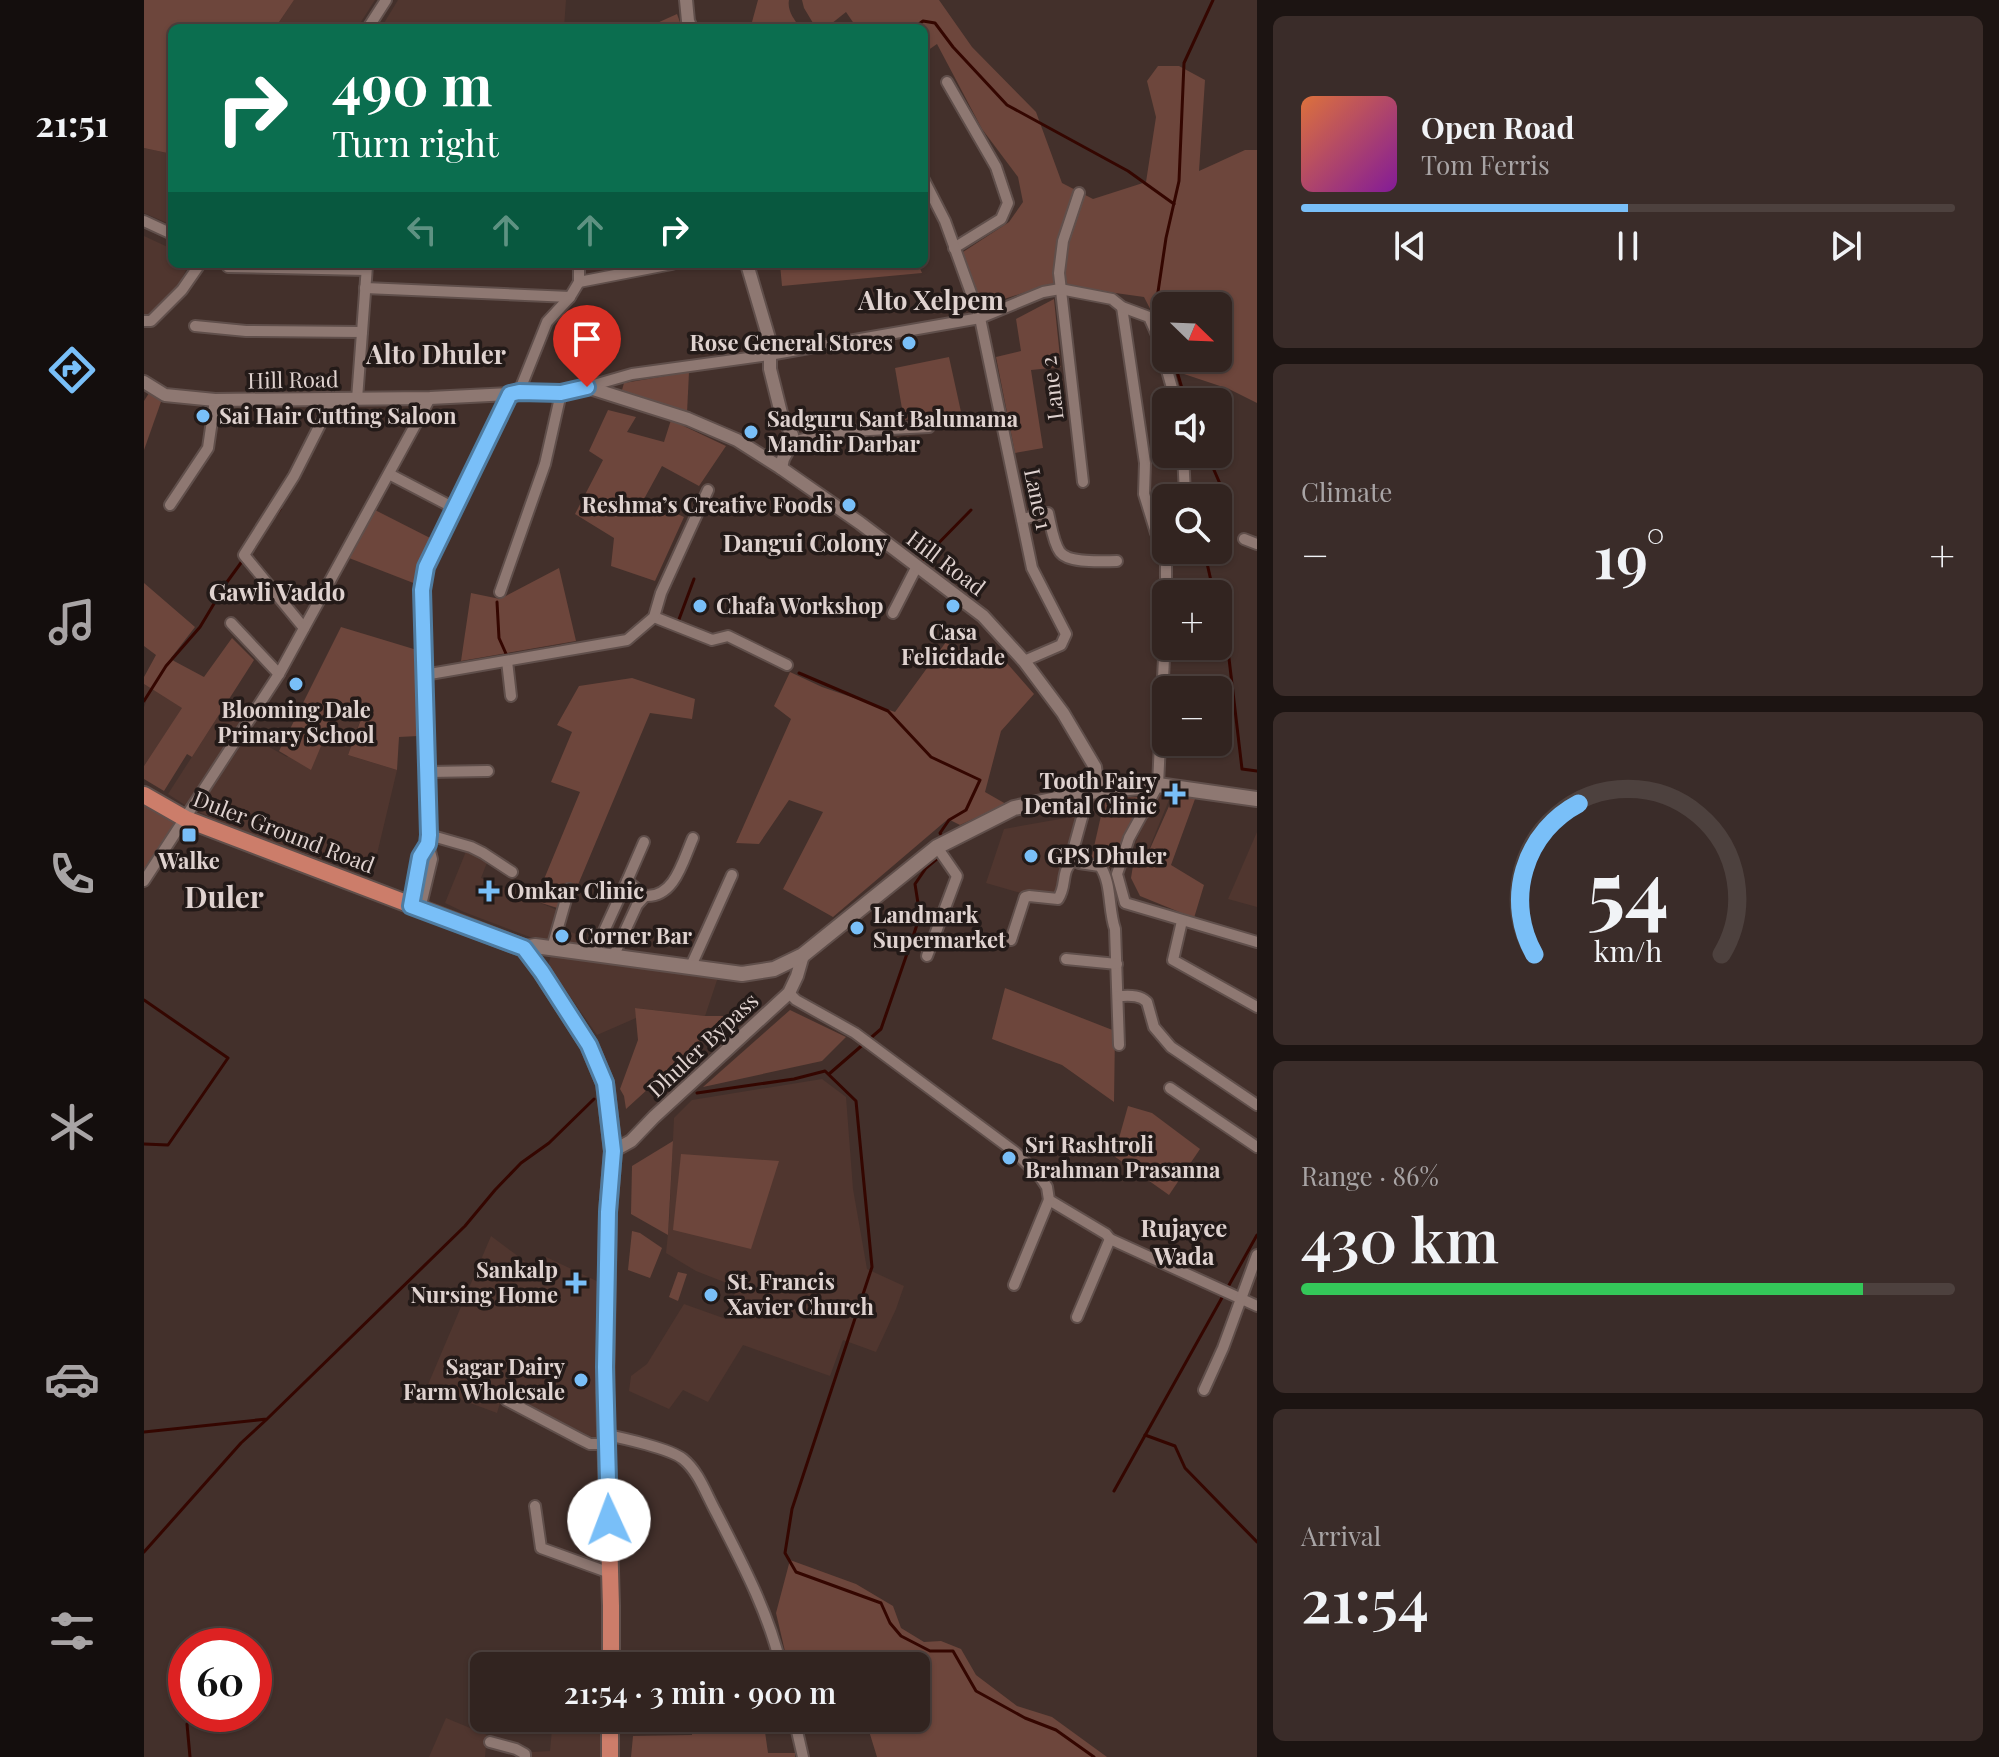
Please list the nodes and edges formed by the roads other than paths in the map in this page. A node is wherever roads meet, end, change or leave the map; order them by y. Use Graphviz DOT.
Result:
graph roads {
  1 [pos="386,0"];
  2 [pos="686,0"];
  3 [pos="371,24"];
  4 [pos="689,24"];
  5 [pos="947,82"];
  6 [pos="928,188"];
  7 [pos="1079,193"];
  8 [pos="144,221"];
  9 [pos="168,232"];
  10 [pos="954,248"];
  11 [pos="197,268"];
  12 [pos="366,268"];
  13 [pos="579,268"];
  14 [pos="651,268"];
  15 [pos="748,268"];
  16 [pos="579,282"];
  17 [pos="365,288"];
  18 [pos="1060,289"];
  19 [pos="570,297"];
  20 [pos="1122,307"];
  21 [pos="980,318"];
  22 [pos="144,321"];
  23 [pos="195,326"];
  24 [pos="362,332"];
  25 [pos="769,355"];
  26 [pos="144,382"];
  27 [pos="587,387"];
  28 [pos="1172,388"];
  29 [pos="515,393"];
  30 [pos="561,393"];
  31 [pos="430,398"];
  32 [pos="333,399"];
  33 [pos="357,399"];
  34 [pos="215,400"];
  35 [pos="929,427"];
  36 [pos="792,442"];
  37 [pos="781,468"];
  38 [pos="389,474"];
  39 [pos="1083,482"];
  40 [pos="708,490"];
  41 [pos="170,505"];
  42 [pos="456,509"];
  43 [pos="1022,519"];
  44 [pos="1152,520"];
  45 [pos="1244,539"];
  46 [pos="1257,544"];
  47 [pos="1117,561"];
  48 [pos="917,566"];
  49 [pos="500,592"];
  50 [pos="893,613"];
  51 [pos="654,617"];
  52 [pos="231,623"];
  53 [pos="304,628"];
  54 [pos="1164,660"];
  55 [pos="507,661"];
  56 [pos="1024,661"];
  57 [pos="787,665"];
  58 [pos="279,674"];
  59 [pos="424,675"];
  60 [pos="511,696"];
  61 [pos="488,771"];
  62 [pos="428,772"];
  63 [pos="1158,785"];
  64 [pos="1093,791"];
  65 [pos="144,795"];
  66 [pos="1257,799"];
  67 [pos="186,819"];
  68 [pos="693,838"];
  69 [pos="429,840"];
  70 [pos="644,842"];
  71 [pos="937,847"];
  72 [pos="1075,858"];
  73 [pos="512,872"];
  74 [pos="732,875"];
  75 [pos="144,881"];
  76 [pos="627,881"];
  77 [pos="569,889"];
  78 [pos="645,896"];
  79 [pos="416,907"];
  80 [pos="1182,921"];
  81 [pos="1011,940"];
  82 [pos="1257,942"];
  83 [pos="524,948"];
  84 [pos="552,948"];
  85 [pos="593,955"];
  86 [pos="803,955"];
  87 [pos="927,956"];
  88 [pos="613,957"];
  89 [pos="1066,959"];
  90 [pos="1117,964"];
  91 [pos="691,966"];
  92 [pos="789,993"];
  93 [pos="1118,996"];
  94 [pos="1257,1007"];
  95 [pos="1119,1045"];
  96 [pos="1170,1088"];
  97 [pos="1257,1105"];
  98 [pos="1257,1147"];
  99 [pos="613,1151"];
  100 [pos="1049,1200"];
  101 [pos="1110,1239"];
  102 [pos="1257,1255"];
  103 [pos="1014,1285"];
  104 [pos="1242,1298"];
  105 [pos="1257,1306"];
  106 [pos="1077,1317"];
  107 [pos="1204,1390"];
  108 [pos="506,1400"];
  109 [pos="606,1440"];
  110 [pos="535,1506"];
  111 [pos="610,1573"];
  112 [pos="611,1652"];
  113 [pos="778,1652"];
  114 [pos="610,1732"];
  115 [pos="797,1732"];
  116 [pos="490,1742"];
  117 [pos="525,1757"];
  118 [pos="610,1757"];
  119 [pos="803,1757"];
  1 -- 3 [label="street"];
  2 -- 4 [label="street"];
  5 -- 10 [label="street"];
  6 -- 10 [label="street, Lane 1"];
  7 -- 18 [label="street, Lane 2"];
  8 -- 9 [label="street"];
  10 -- 21 [label="street, Lane 1"];
  11 -- 22 [label="street"];
  12 -- 17 [label="street"];
  13 -- 16 [label="street"];
  14 -- 16 [label="street"];
  15 -- 25 [label="street"];
  16 -- 19 [label="street"];
  17 -- 19 [label="street"];
  17 -- 24 [label="street"];
  18 -- 20 [label="street"];
  18 -- 21 [label="street"];
  18 -- 39 [label="street, Lane 2"];
  19 -- 29 [label="street"];
  20 -- 28 [label="street"];
  20 -- 44 [label="street"];
  21 -- 25 [label="street"];
  21 -- 43 [label="street, Lane 1"];
  23 -- 24 [label="street"];
  24 -- 33 [label="street"];
  25 -- 27 [label="street"];
  25 -- 36 [label="street"];
  26 -- 34 [label="street, Hill Road"];
  27 -- 30 [label="street, Hill Road"];
  27 -- 37 [label="street, Hill Road"];
  29 -- 30 [label="street, Hill Road"];
  29 -- 31 [label="street, Hill Road"];
  29 -- 42 [label="street"];
  30 -- 49 [label="street"];
  31 -- 33 [label="street, Hill Road"];
  31 -- 38 [label="street"];
  32 -- 33 [label="street, Hill Road"];
  32 -- 34 [label="street, Hill Road"];
  32 -- 53 [label="street"];
  34 -- 41 [label="street"];
  35 -- 36 [label="street"];
  36 -- 37 [label="street"];
  37 -- 48 [label="street, Hill Road"];
  38 -- 42 [label="street"];
  38 -- 53 [label="street"];
  40 -- 51 [label="street"];
  42 -- 59 [label="street"];
  43 -- 47 [label="street"];
  43 -- 56 [label="street, Lane 1"];
  45 -- 46 [label="street"];
  48 -- 50 [label="street"];
  48 -- 56 [label="street, Hill Road"];
  51 -- 55 [label="street"];
  51 -- 57 [label="street"];
  52 -- 58 [label="street"];
  53 -- 58 [label="street"];
  54 -- 63 [label="street"];
  55 -- 59 [label="street"];
  55 -- 60 [label="street"];
  56 -- 64 [label="street, Hill Road"];
  58 -- 67 [label="street"];
  59 -- 62 [label="street"];
  61 -- 62 [label="street"];
  62 -- 69 [label="street"];
  63 -- 64 [label="main road"];
  63 -- 66 [label="main road"];
  63 -- 80 [label="street"];
  64 -- 71 [label="main road"];
  64 -- 72 [label="street"];
  65 -- 67 [label="main road, Duler Ground Road"];
  67 -- 75 [label="street"];
  67 -- 79 [label="main road, Duler Ground Road"];
  68 -- 78 [label="street"];
  69 -- 73 [label="street"];
  69 -- 79 [label="street"];
  70 -- 76 [label="street"];
  71 -- 86 [label="main road"];
  71 -- 87 [label="street"];
  72 -- 81 [label="street"];
  72 -- 90 [label="street"];
  74 -- 91 [label="street"];
  76 -- 78 [label="street"];
  76 -- 85 [label="street"];
  77 -- 84 [label="street"];
  78 -- 88 [label="street"];
  79 -- 83 [label="main road, Duler Ground Road"];
  80 -- 82 [label="street"];
  80 -- 94 [label="street"];
  83 -- 84 [label="main road"];
  83 -- 99 [label="main road"];
  84 -- 85 [label="main road"];
  85 -- 88 [label="main road"];
  86 -- 91 [label="main road"];
  86 -- 92 [label="street, Dhuler Bypass"];
  88 -- 91 [label="main road"];
  89 -- 90 [label="street"];
  90 -- 93 [label="street"];
  92 -- 99 [label="street, Dhuler Bypass"];
  92 -- 100 [label="street"];
  93 -- 95 [label="street"];
  93 -- 97 [label="street"];
  96 -- 98 [label="street"];
  99 -- 109 [label="main road"];
  100 -- 101 [label="street"];
  100 -- 103 [label="street"];
  101 -- 104 [label="street"];
  101 -- 106 [label="street"];
  102 -- 104 [label="street"];
  104 -- 105 [label="street"];
  104 -- 107 [label="street"];
  108 -- 109 [label="street"];
  109 -- 111 [label="main road"];
  109 -- 113 [label="street"];
  110 -- 111 [label="street"];
  111 -- 112 [label="main road"];
  114 -- 118 [label="main road"];
  115 -- 119 [label="street"];
  116 -- 117 [label="street"];
}
